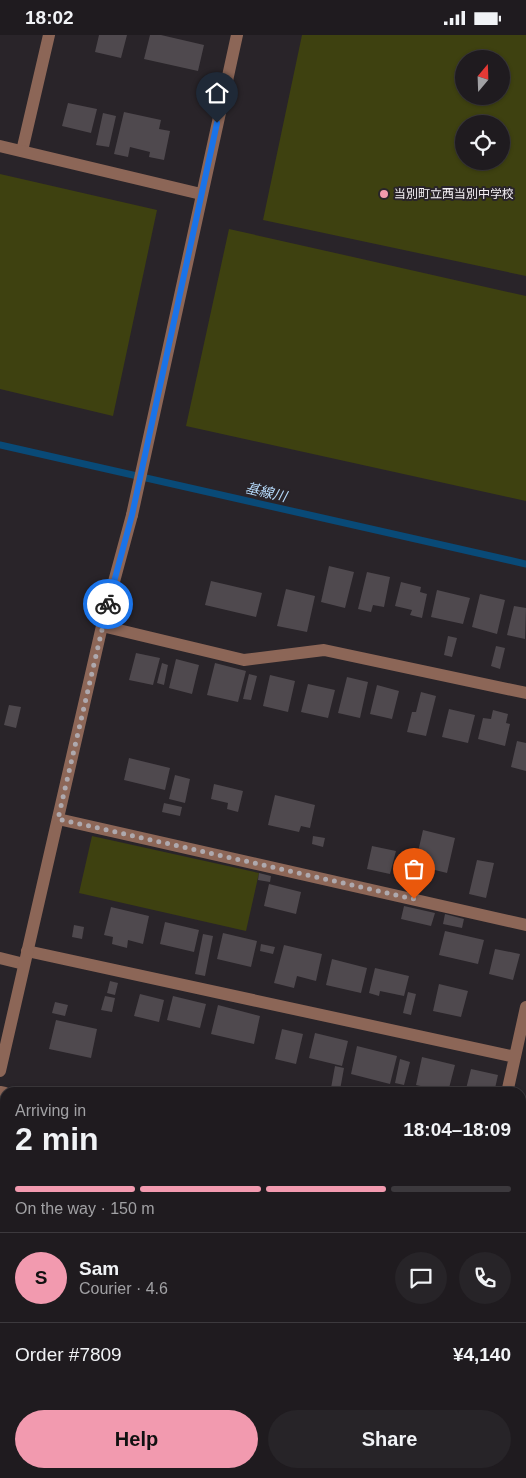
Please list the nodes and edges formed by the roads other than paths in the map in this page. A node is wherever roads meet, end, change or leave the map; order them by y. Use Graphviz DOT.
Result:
graph roads {
  1 [pos="50,35"];
  2 [pos="237,35"];
  3 [pos="0,146"];
  4 [pos="22,151"];
  5 [pos="201,194"];
  6 [pos="102,626"];
  7 [pos="526,693"];
  8 [pos="58,819"];
  9 [pos="526,925"];
  10 [pos="27,951"];
  11 [pos="0,958"];
  12 [pos="24,964"];
  13 [pos="526,1007"];
  14 [pos="515,1057"];
  15 [pos="0,1071"];
  16 [pos="508,1087"];
  1 -- 4 [label="street"];
  2 -- 5 [label="street"];
  3 -- 4 [label="street"];
  4 -- 5 [label="street"];
  5 -- 6 [label="street"];
  6 -- 7 [label="street"];
  6 -- 8 [label="street"];
  8 -- 9 [label="street"];
  8 -- 10 [label="street"];
  10 -- 12 [label="street"];
  10 -- 14 [label="street"];
  11 -- 12 [label="street"];
  12 -- 15 [label="street"];
  13 -- 14 [label="street"];
  14 -- 16 [label="street"];
}
